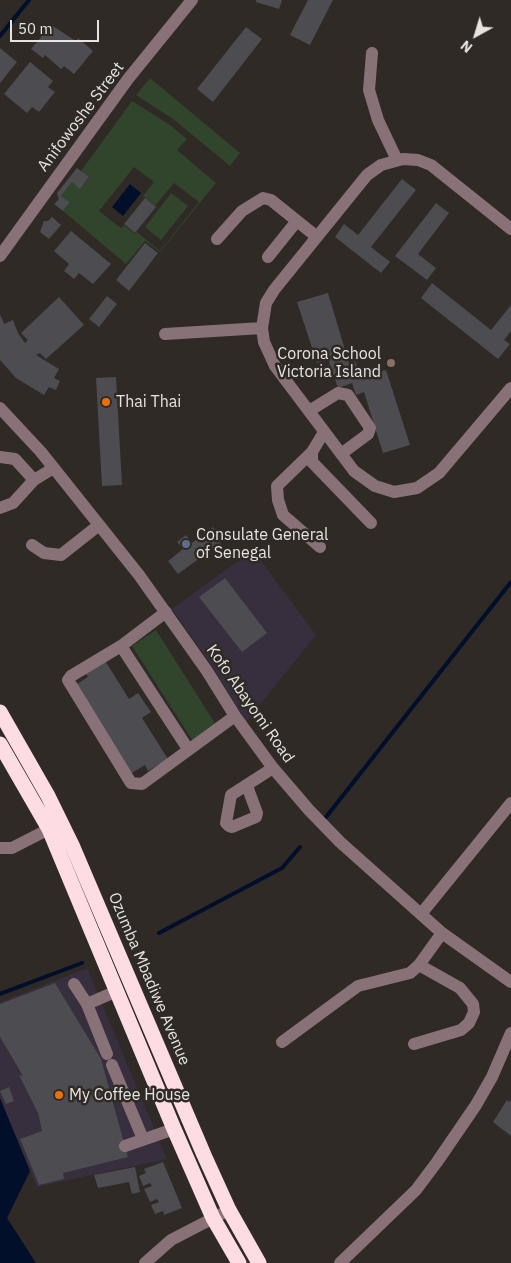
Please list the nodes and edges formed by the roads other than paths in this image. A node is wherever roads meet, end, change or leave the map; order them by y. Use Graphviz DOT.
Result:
graph roads {
  1 [pos="192,0"];
  2 [pos="372,53"];
  3 [pos="396,160"];
  4 [pos="296,222"];
  5 [pos="511,229"];
  6 [pos="317,237"];
  7 [pos="217,239"];
  8 [pos="0,256"];
  9 [pos="268,257"];
  10 [pos="262,328"];
  11 [pos="165,334"];
  12 [pos="511,388"];
  13 [pos="0,408"];
  14 [pos="309,411"];
  15 [pos="324,432"];
  16 [pos="312,452"];
  17 [pos="341,454"];
  18 [pos="0,457"];
  19 [pos="52,469"];
  20 [pos="34,480"];
  21 [pos="0,508"];
  22 [pos="371,523"];
  23 [pos="99,525"];
  24 [pos="32,545"];
  25 [pos="320,546"];
  26 [pos="166,612"];
  27 [pos="122,646"];
  28 [pos="0,712"];
  29 [pos="235,716"];
  30 [pos="0,744"];
  31 [pos="188,749"];
  32 [pos="273,768"];
  33 [pos="247,786"];
  34 [pos="511,803"];
  35 [pos="49,829"];
  36 [pos="0,848"];
  37 [pos="421,914"];
  38 [pos="442,932"];
  39 [pos="419,965"];
  40 [pos="511,982"];
  41 [pos="74,984"];
  42 [pos="117,991"];
  43 [pos="86,1004"];
  44 [pos="511,1033"];
  45 [pos="282,1042"];
  46 [pos="414,1044"];
  47 [pos="174,1128"];
  48 [pos="143,1140"];
  49 [pos="125,1146"];
  50 [pos="229,1210"];
  51 [pos="213,1218"];
  52 [pos="145,1263"];
  53 [pos="239,1263"];
  54 [pos="259,1263"];
  55 [pos="340,1263"];
  1 -- 8 [label="street, Anifowoshe Street"];
  2 -- 3 [label="street"];
  3 -- 5 [label="street"];
  3 -- 6 [label="street"];
  4 -- 6 [label="street"];
  4 -- 7 [label="street"];
  4 -- 9 [label="street"];
  6 -- 10 [label="street"];
  10 -- 11 [label="street"];
  10 -- 14 [label="street"];
  12 -- 17 [label="street"];
  13 -- 19 [label="street, Kofo Abayomi Road"];
  14 -- 15 [label="street"];
  14 -- 17 [label="street"];
  15 -- 16 [label="street"];
  15 -- 17 [label="street"];
  16 -- 22 [label="street"];
  16 -- 25 [label="street"];
  18 -- 20 [label="street"];
  19 -- 20 [label="street"];
  19 -- 23 [label="street, Kofo Abayomi Road"];
  20 -- 21 [label="street"];
  23 -- 24 [label="street"];
  23 -- 26 [label="street, Kofo Abayomi Road"];
  26 -- 27 [label="street"];
  26 -- 29 [label="street, Kofo Abayomi Road"];
  27 -- 31 [label="street"];
  27 -- 31 [label="street"];
  28 -- 50 [label="highway, Ozumba Mbadiwe Avenue"];
  29 -- 31 [label="street"];
  29 -- 32 [label="street, Kofo Abayomi Road"];
  30 -- 35 [label="highway, Ozumba Mbadiwe Avenue"];
  32 -- 33 [label="street"];
  32 -- 37 [label="street, Kofo Abayomi Road"];
  34 -- 37 [label="street"];
  35 -- 36 [label="street"];
  35 -- 42 [label="highway, Ozumba Mbadiwe Avenue"];
  37 -- 38 [label="street, Kofo Abayomi Road"];
  38 -- 39 [label="street"];
  38 -- 40 [label="street, Kofo Abayomi Road"];
  39 -- 45 [label="street"];
  39 -- 46 [label="street"];
  41 -- 43 [label="street"];
  42 -- 43 [label="street"];
  42 -- 47 [label="highway, Ozumba Mbadiwe Avenue"];
  43 -- 48 [label="street"];
  44 -- 55 [label="street"];
  47 -- 48 [label="street"];
  47 -- 51 [label="highway, Ozumba Mbadiwe Avenue"];
  48 -- 49 [label="street"];
  50 -- 51 [label="street"];
  50 -- 54 [label="highway, Ozumba Mbadiwe Avenue"];
  51 -- 52 [label="street"];
  51 -- 53 [label="highway, Ozumba Mbadiwe Avenue"];
}
